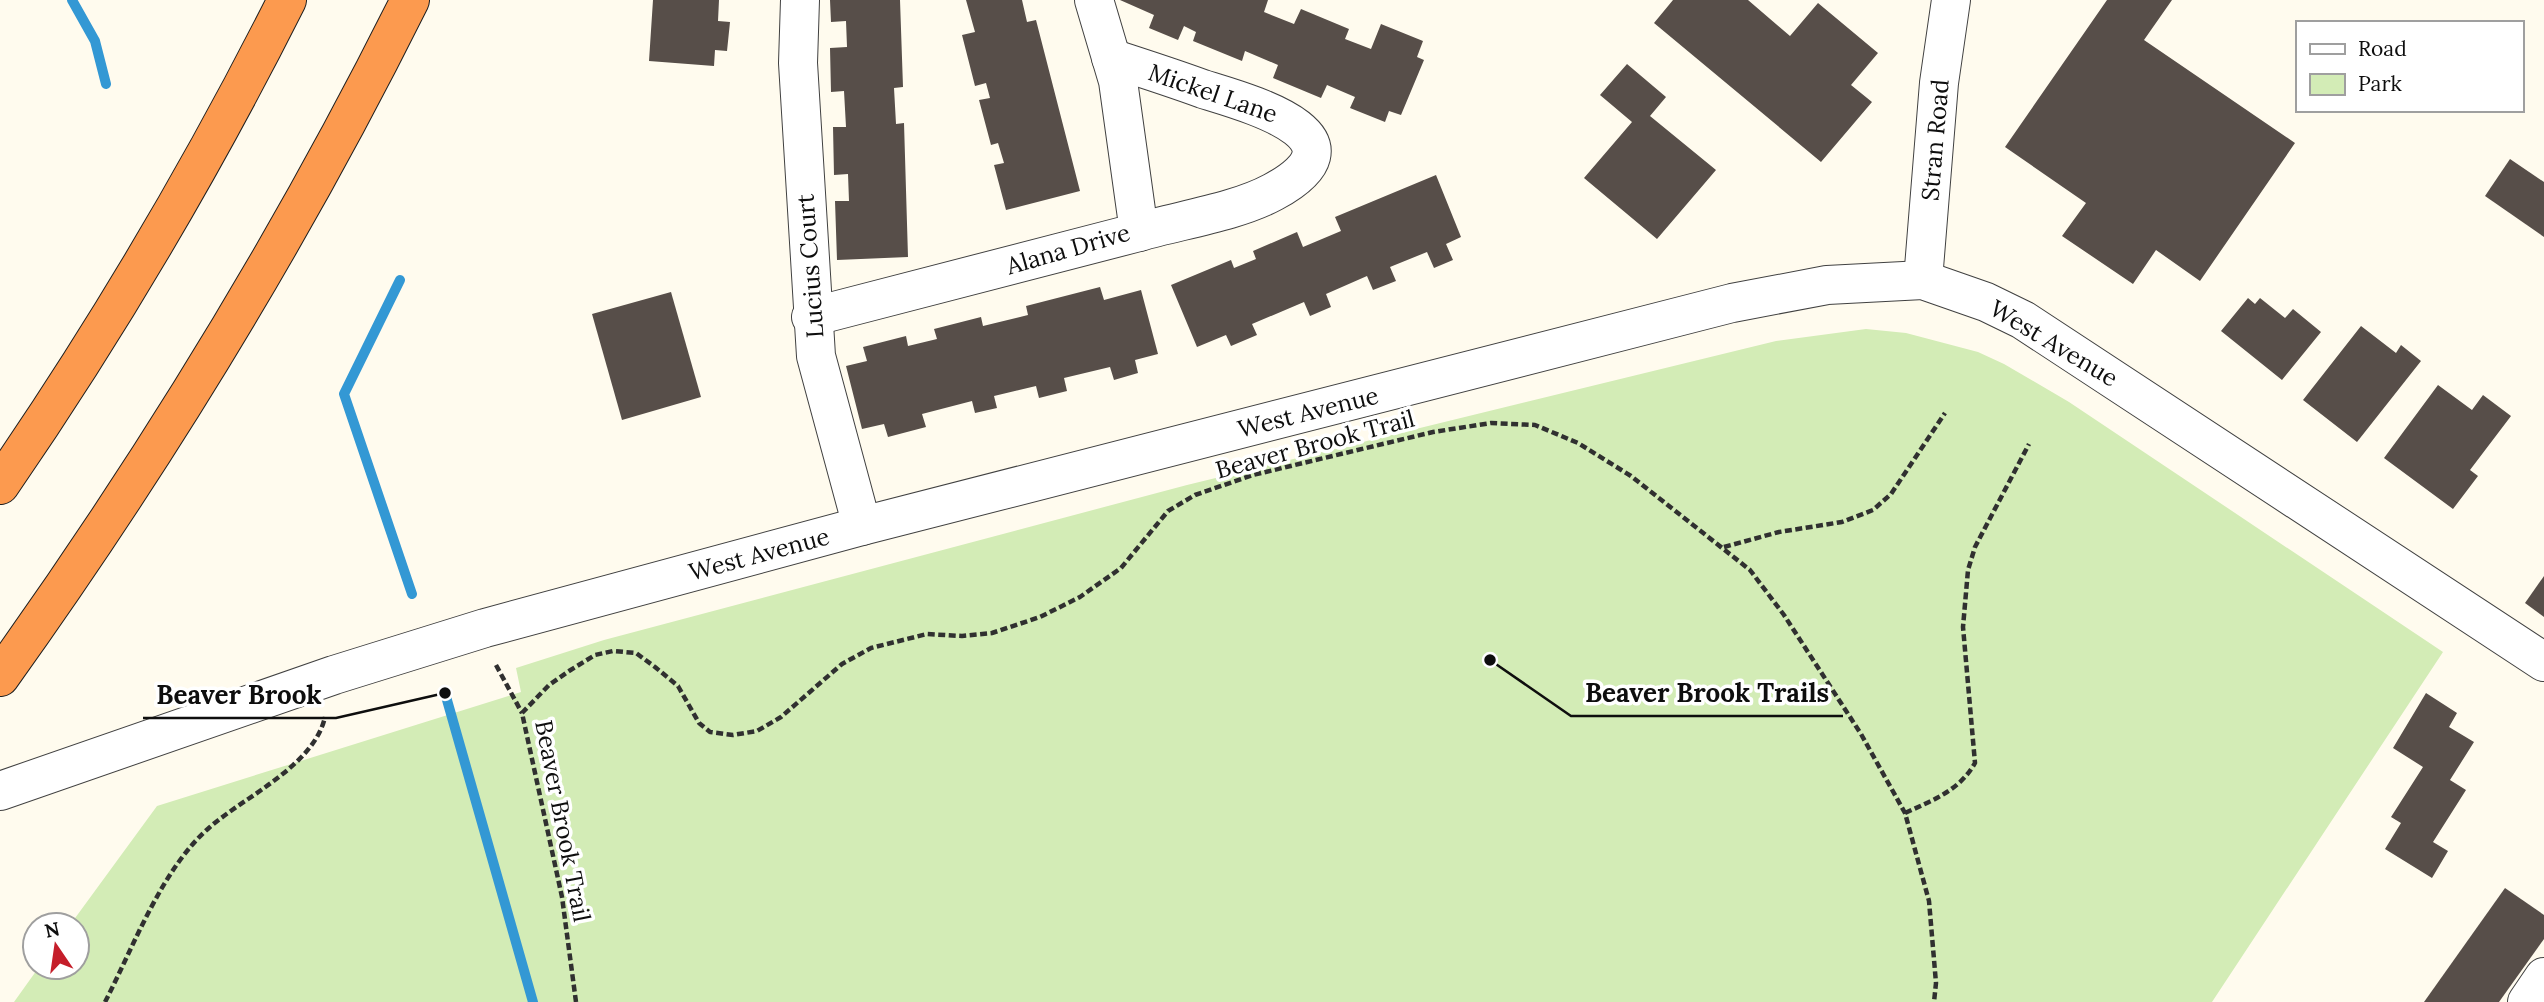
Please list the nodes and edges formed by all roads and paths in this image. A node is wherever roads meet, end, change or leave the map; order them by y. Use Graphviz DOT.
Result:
graph roads {
  1 [pos="286,0"];
  2 [pos="410,0"];
  3 [pos="800,0"];
  4 [pos="1094,0"];
  5 [pos="1951,0"];
  6 [pos="1111,58"];
  7 [pos="1139,232"];
  8 [pos="1923,281"];
  9 [pos="811,317"];
  10 [pos="1945,413"];
  11 [pos="2029,443"];
  12 [pos="0,485"];
  13 [pos="862,526"];
  14 [pos="1723,547"];
  15 [pos="485,628"];
  16 [pos="2544,662"];
  17 [pos="334,675"];
  18 [pos="0,677"];
  19 [pos="523,713"];
  20 [pos="0,791"];
  21 [pos="1905,813"];
  22 [pos="2544,977"];
  23 [pos="105,1002"];
  24 [pos="576,1002"];
  25 [pos="1934,1002"];
  26 [pos="2527,1002"];
  1 -- 12 [label="highway"];
  2 -- 18 [label="highway"];
  3 -- 9 [label="street, Lucius Court"];
  4 -- 6 [label="street, Alana Drive"];
  5 -- 8 [label="street, Stran Road"];
  6 -- 7 [label="street, Alana Drive"];
  6 -- 7 [label="street, Mickel Lane"];
  7 -- 9 [label="street, Alana Drive"];
  8 -- 13 [label="street, West Avenue"];
  8 -- 16 [label="street, West Avenue"];
  9 -- 13 [label="street, Lucius Court"];
  10 -- 14 [label="path"];
  11 -- 21 [label="path"];
  13 -- 15 [label="street, West Avenue"];
  14 -- 19 [label="path, Beaver Brook Trail"];
  14 -- 21 [label="path, Beaver Brook Trail"];
  15 -- 17 [label="street, West Avenue"];
  15 -- 19 [label="path"];
  17 -- 20 [label="street, West Avenue"];
  17 -- 23 [label="path"];
  19 -- 24 [label="path, Beaver Brook Trail"];
  21 -- 25 [label="path, Beaver Brook Trail"];
  22 -- 26 [label="street"];
}
